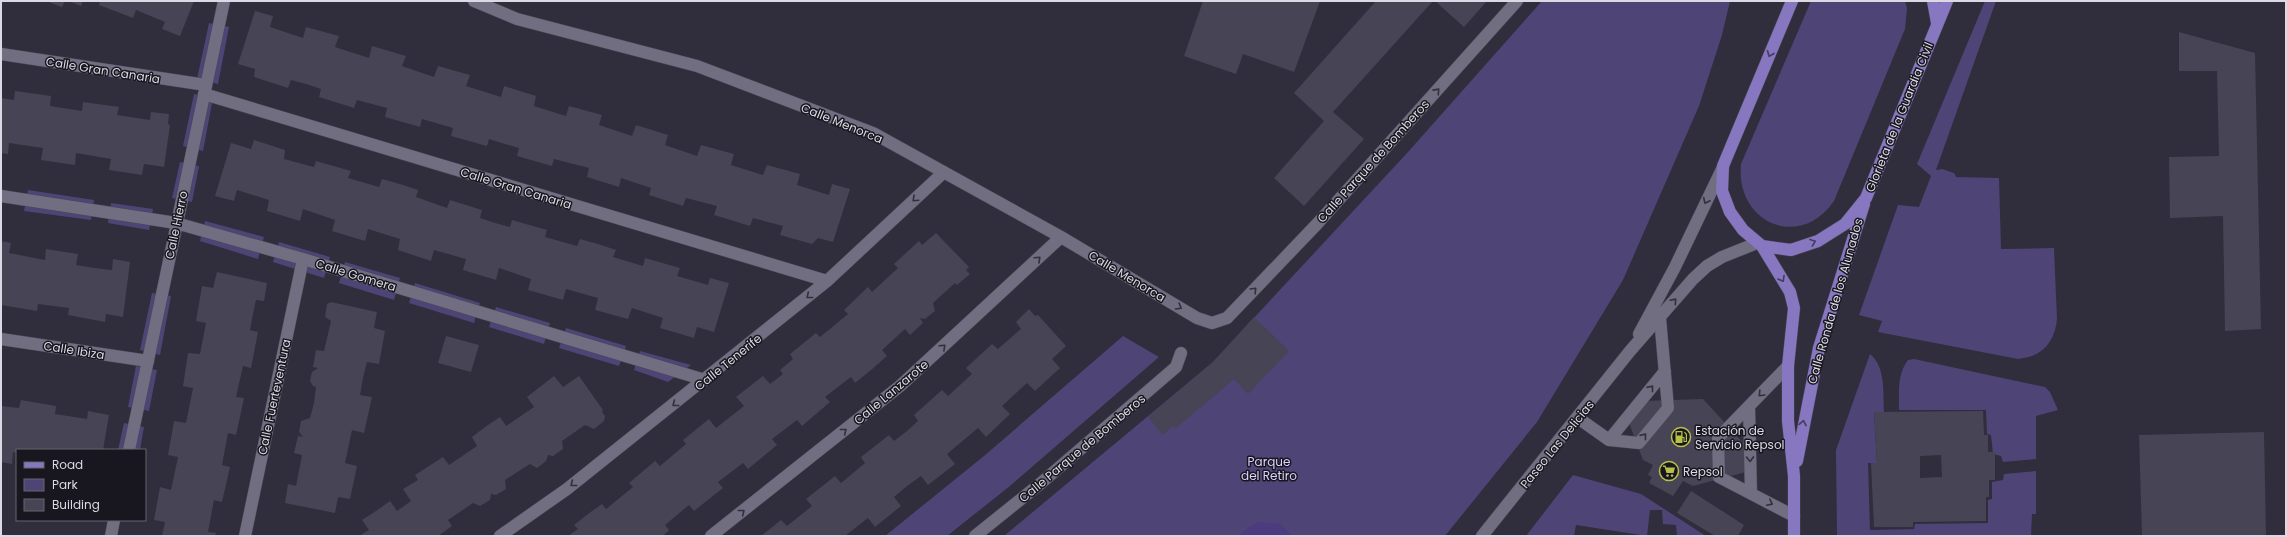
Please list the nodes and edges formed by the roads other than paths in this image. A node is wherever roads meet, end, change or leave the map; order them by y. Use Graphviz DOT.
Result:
graph roads {
  1 [pos="224,1"];
  2 [pos="474,1"];
  3 [pos="1517,1"];
  4 [pos="1783,1"];
  5 [pos="1792,1"];
  6 [pos="1933,1"];
  7 [pos="1947,1"];
  8 [pos="1785,18"];
  9 [pos="1936,23"];
  10 [pos="1,54"];
  11 [pos="205,90"];
  12 [pos="1723,166"];
  13 [pos="944,172"];
  14 [pos="1,196"];
  15 [pos="1866,198"];
  16 [pos="176,223"];
  17 [pos="1061,237"];
  18 [pos="1759,245"];
  19 [pos="303,259"];
  20 [pos="827,281"];
  21 [pos="1227,318"];
  22 [pos="1660,318"];
  23 [pos="1,339"];
  24 [pos="1630,351"];
  25 [pos="1181,353"];
  26 [pos="148,361"];
  27 [pos="1788,366"];
  28 [pos="1665,370"];
  29 [pos="705,380"];
  30 [pos="1749,406"];
  31 [pos="1578,418"];
  32 [pos="1609,440"];
  33 [pos="129,449"];
  34 [pos="1794,476"];
  35 [pos="1751,494"];
  36 [pos="1794,516"];
  37 [pos="114,521"];
  38 [pos="111,536"];
  39 [pos="246,536"];
  40 [pos="500,536"];
  41 [pos="711,536"];
  42 [pos="975,536"];
  43 [pos="1482,536"];
  44 [pos="1794,536"];
  1 -- 11 [label="street, Calle Hierro"];
  2 -- 13 [label="street, Calle Menorca"];
  21 -- 3 [label="street, Calle Parque de Bomberos, one-way"];
  4 -- 8 [label="main road"];
  5 -- 8 [label="main road"];
  6 -- 9 [label="main road, Glorieta de la Guardia Civil"];
  7 -- 9 [label="main road"];
  8 -- 12 [label="main road, one-way"];
  9 -- 15 [label="main road, Glorieta de la Guardia Civil"];
  10 -- 11 [label="street, Calle Gran Canaria"];
  11 -- 16 [label="street, Calle Hierro"];
  11 -- 20 [label="street, Calle Gran Canaria"];
  12 -- 18 [label="main road"];
  12 -- 24 [label="street, Paseo Las Delicias, one-way"];
  13 -- 17 [label="street, Calle Menorca"];
  13 -- 20 [label="street, Calle Tenerife, one-way"];
  14 -- 16 [label="street, Calle Gomera"];
  18 -- 15 [label="main road, Glorieta de la Guardia Civil, one-way"];
  34 -- 15 [label="main road, Calle Ronda de los Alunados, one-way"];
  16 -- 19 [label="street, Calle Gomera"];
  16 -- 26 [label="street, Calle Hierro"];
  17 -- 21 [label="street, Calle Menorca, one-way"];
  41 -- 17 [label="street, Calle Lanzarote, one-way"];
  22 -- 18 [label="street, Paseo Las Delicias, one-way"];
  18 -- 27 [label="main road, Calle Ronda de los Alunados, one-way"];
  19 -- 29 [label="street, Calle Gomera"];
  19 -- 39 [label="street, Calle Fuerteventura"];
  20 -- 29 [label="street, Calle Tenerife, one-way"];
  22 -- 24 [label="street, Paseo Las Delicias"];
  22 -- 28 [label="street"];
  23 -- 26 [label="street, Calle Ibiza"];
  24 -- 31 [label="street, Paseo Las Delicias"];
  25 -- 42 [label="street, Calle Parque de Bomberos"];
  26 -- 33 [label="street, Calle Hierro"];
  27 -- 30 [label="street, one-way"];
  27 -- 34 [label="main road, Calle Ronda de los Alunados"];
  32 -- 28 [label="street, one-way"];
  32 -- 28 [label="street, one-way"];
  29 -- 40 [label="street, Calle Tenerife, one-way"];
  30 -- 35 [label="street, one-way"];
  30 -- 35 [label="street"];
  31 -- 32 [label="street"];
  31 -- 43 [label="street, Paseo Las Delicias"];
  34 -- 36 [label="main road, Calle Ronda de los Alunados"];
  35 -- 36 [label="street, one-way"];
  36 -- 44 [label="main road, Calle Ronda de los Alunados"];
  37 -- 38 [label="street"];
}
